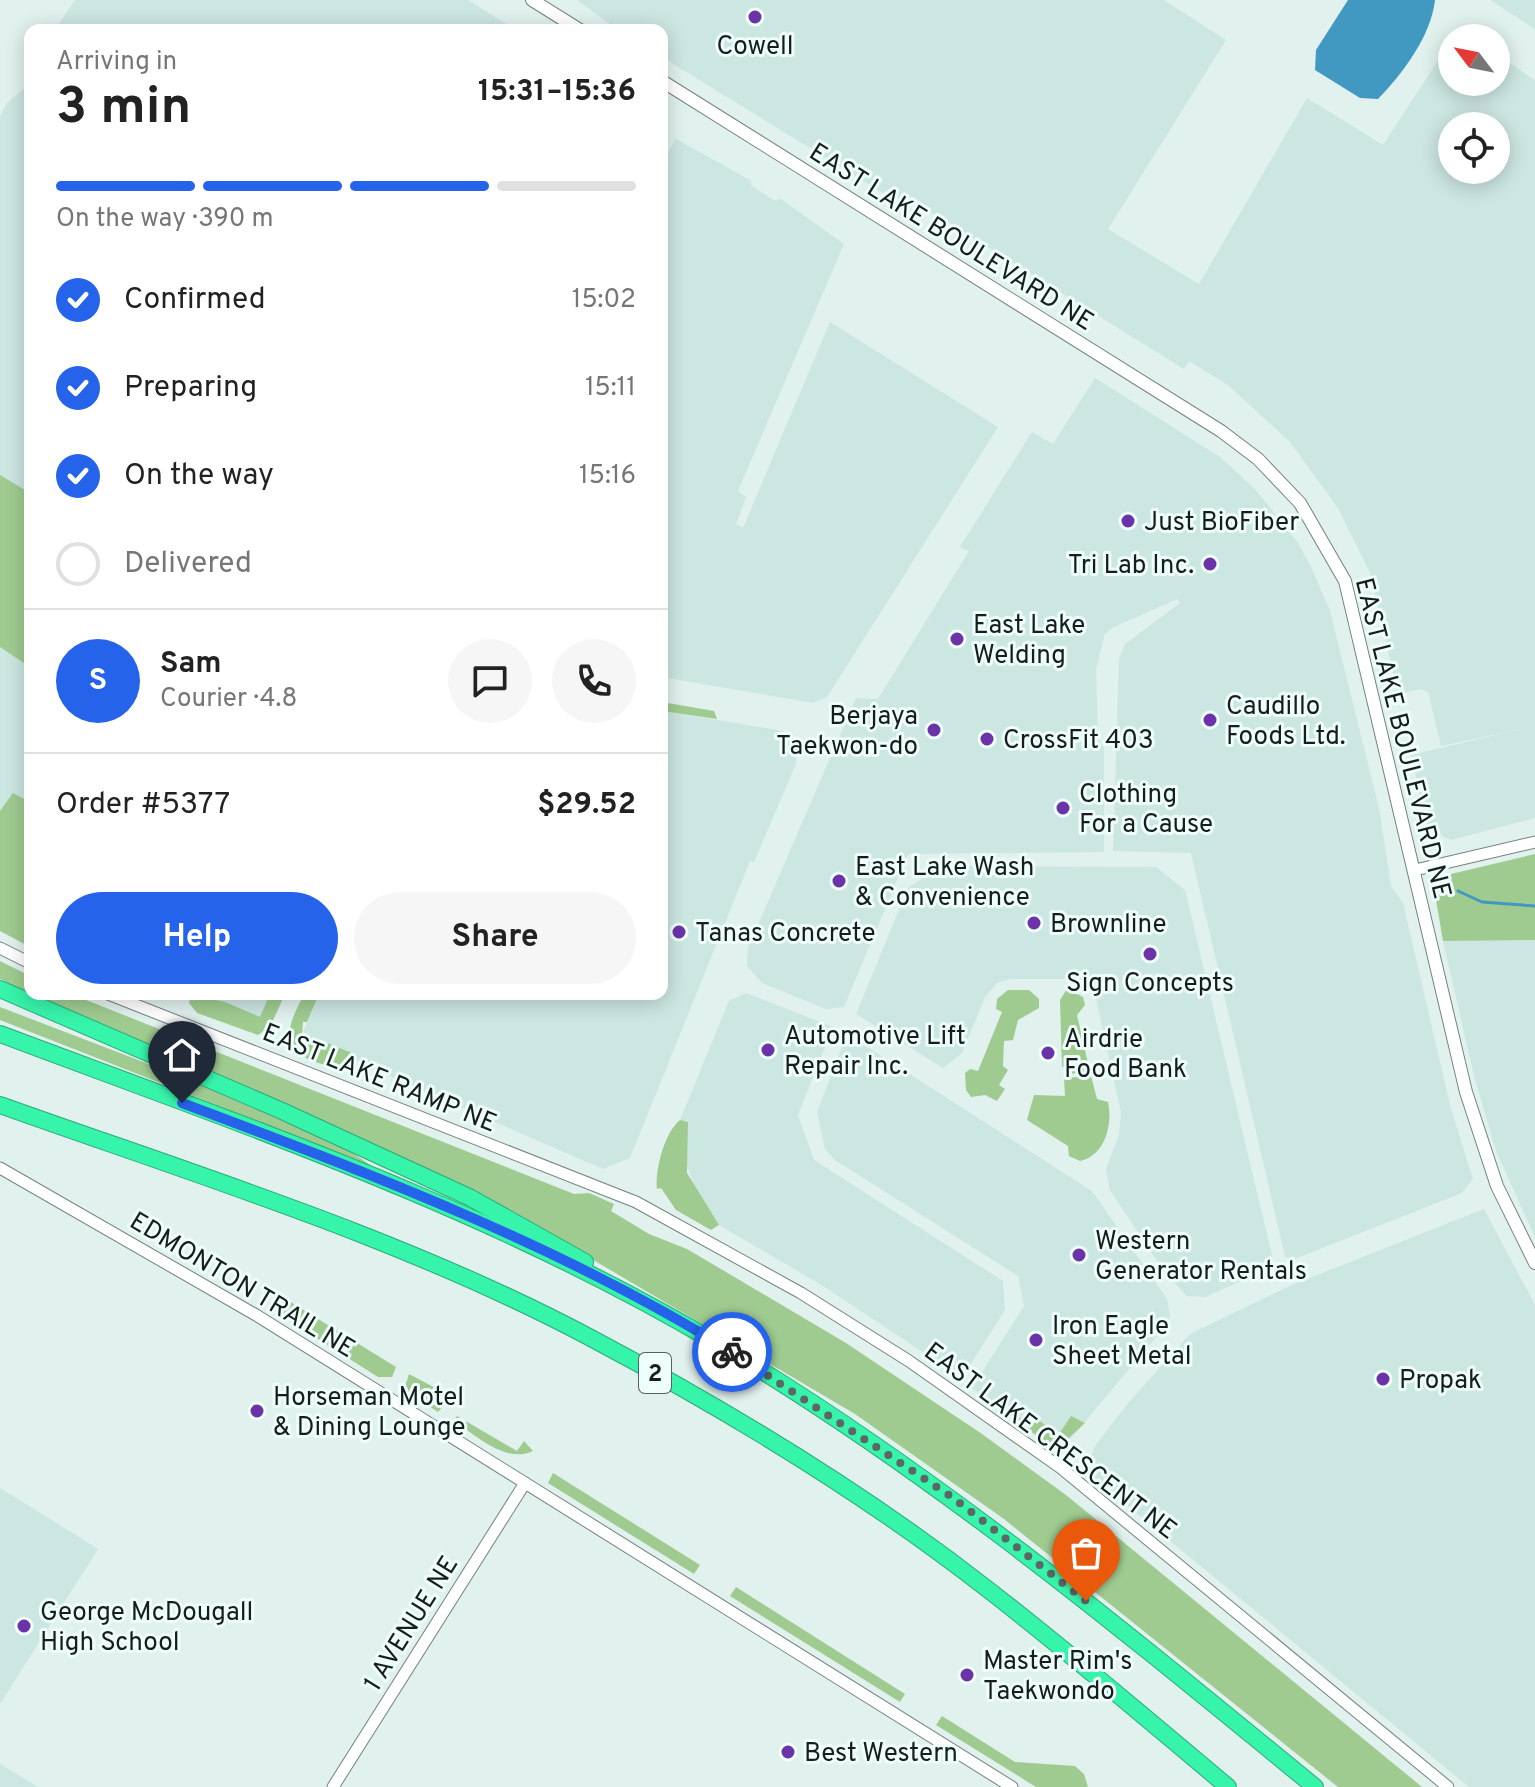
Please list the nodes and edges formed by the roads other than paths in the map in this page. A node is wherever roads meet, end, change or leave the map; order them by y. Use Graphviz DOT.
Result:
graph roads {
  1 [pos="532,0"];
  2 [pos="570,24"];
  3 [pos="668,85"];
  4 [pos="1535,842"];
  5 [pos="1415,870"];
  6 [pos="0,948"];
  7 [pos="24,960"];
  8 [pos="0,989"];
  9 [pos="0,996"];
  10 [pos="123,1000"];
  11 [pos="65,1019"];
  12 [pos="0,1034"];
  13 [pos="0,1105"];
  14 [pos="0,1168"];
  15 [pos="636,1202"];
  16 [pos="1535,1263"];
  17 [pos="680,1323"];
  18 [pos="525,1483"];
  19 [pos="333,1787"];
  20 [pos="1012,1787"];
  21 [pos="1228,1787"];
  22 [pos="1315,1787"];
  23 [pos="1448,1787"];
  1 -- 2 [label="main road"];
  3 -- 5 [label="main road, EAST LAKE BOULEVARD NE"];
  4 -- 5 [label="street"];
  5 -- 16 [label="main road, EAST LAKE BOULEVARD NE"];
  6 -- 7 [label="street"];
  8 -- 11 [label="highway"];
  9 -- 11 [label="highway"];
  10 -- 15 [label="street, EAST LAKE RAMP NE"];
  11 -- 17 [label="highway"];
  12 -- 17 [label="highway, 2"];
  13 -- 21 [label="highway, 2"];
  14 -- 18 [label="street, EDMONTON TRAIL NE"];
  15 -- 23 [label="street, EAST LAKE CRESCENT NE"];
  17 -- 22 [label="highway, 2"];
  18 -- 19 [label="street, 1 AVENUE NE"];
  18 -- 20 [label="street, EDMONTON TRAIL NE"];
}
